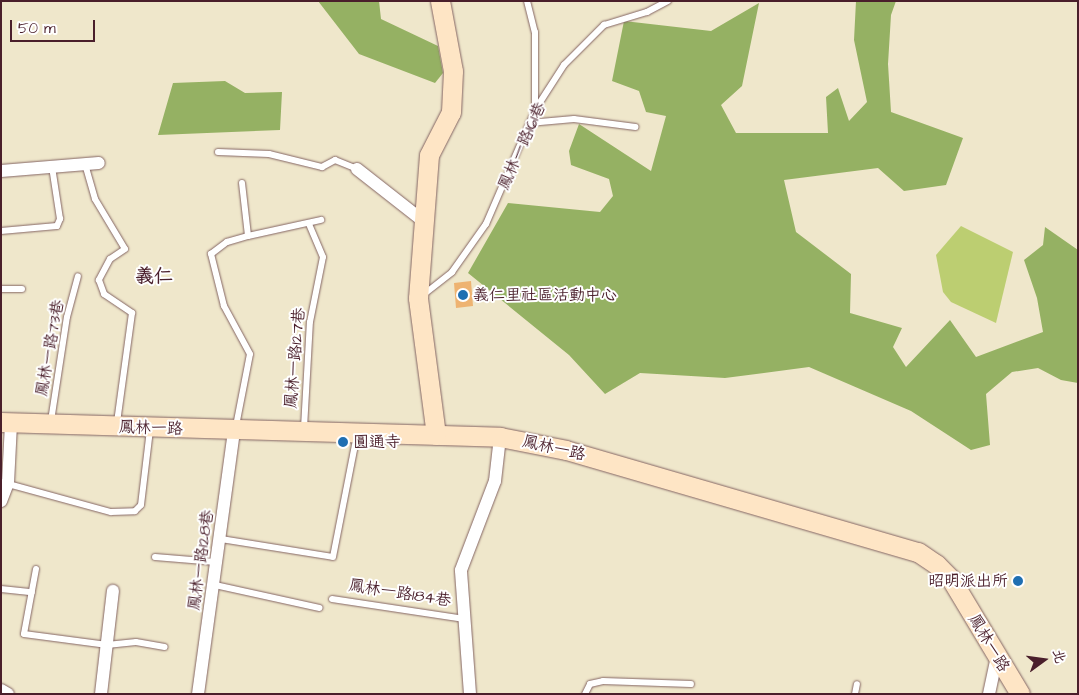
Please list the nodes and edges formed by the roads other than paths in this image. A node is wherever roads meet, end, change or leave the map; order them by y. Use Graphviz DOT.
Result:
graph roads {
  1 [pos="440,1"];
  2 [pos="527,1"];
  3 [pos="668,1"];
  4 [pos="535,110"];
  5 [pos="529,124"];
  6 [pos="635,127"];
  7 [pos="218,152"];
  8 [pos="99,162"];
  9 [pos="86,164"];
  10 [pos="52,166"];
  11 [pos="357,169"];
  12 [pos="1,171"];
  13 [pos="242,183"];
  14 [pos="321,220"];
  15 [pos="422,220"];
  16 [pos="309,224"];
  17 [pos="1,231"];
  18 [pos="248,236"];
  19 [pos="78,276"];
  20 [pos="1,289"];
  21 [pos="22,289"];
  22 [pos="418,298"];
  23 [pos="6,422"];
  24 [pos="50,425"];
  25 [pos="117,427"];
  26 [pos="150,427"];
  27 [pos="234,430"];
  28 [pos="304,432"];
  29 [pos="358,434"];
  30 [pos="436,436"];
  31 [pos="500,437"];
  32 [pos="5,482"];
  33 [pos="1,501"];
  34 [pos="221,539"];
  35 [pos="154,557"];
  36 [pos="218,562"];
  37 [pos="36,569"];
  38 [pos="214,585"];
  39 [pos="1,589"];
  40 [pos="113,591"];
  41 [pos="32,592"];
  42 [pos="332,599"];
  43 [pos="320,608"];
  44 [pos="464,619"];
  45 [pos="107,645"];
  46 [pos="165,646"];
  47 [pos="997,656"];
  48 [pos="691,684"];
  49 [pos="857,684"];
  50 [pos="1,690"];
  51 [pos="8,694"];
  52 [pos="101,694"];
  53 [pos="198,694"];
  54 [pos="470,694"];
  55 [pos="585,694"];
  56 [pos="855,694"];
  57 [pos="989,694"];
  58 [pos="1020,694"];
  1 -- 15 [label="street"];
  2 -- 4 [label="lane"];
  3 -- 4 [label="lane, 鳳林一路161巷"];
  4 -- 5 [label="lane, 鳳林一路161巷"];
  5 -- 6 [label="lane"];
  5 -- 22 [label="lane, 鳳林一路161巷"];
  7 -- 11 [label="lane"];
  8 -- 9 [label="street"];
  9 -- 10 [label="street"];
  9 -- 25 [label="lane"];
  10 -- 12 [label="street"];
  10 -- 17 [label="lane"];
  11 -- 15 [label="street"];
  13 -- 18 [label="lane"];
  14 -- 16 [label="lane"];
  15 -- 22 [label="street"];
  16 -- 18 [label="lane"];
  16 -- 28 [label="lane, 鳳林一路127巷"];
  18 -- 27 [label="lane"];
  19 -- 24 [label="lane, 鳳林一路73巷"];
  20 -- 21 [label="lane"];
  22 -- 30 [label="street"];
  23 -- 24 [label="street, 鳳林一路"];
  23 -- 32 [label="street"];
  24 -- 25 [label="street, 鳳林一路"];
  25 -- 26 [label="street, 鳳林一路"];
  26 -- 27 [label="street, 鳳林一路"];
  26 -- 32 [label="lane"];
  27 -- 28 [label="street, 鳳林一路"];
  27 -- 34 [label="street, 鳳林一路128巷"];
  28 -- 29 [label="street, 鳳林一路"];
  29 -- 30 [label="street, 鳳林一路"];
  29 -- 34 [label="lane"];
  30 -- 31 [label="street, 鳳林一路"];
  31 -- 44 [label="street, 鳳林一路184巷"];
  31 -- 47 [label="street, 鳳林一路"];
  32 -- 33 [label="street"];
  34 -- 36 [label="street, 鳳林一路128巷"];
  35 -- 36 [label="lane"];
  36 -- 38 [label="street, 鳳林一路128巷"];
  37 -- 41 [label="lane"];
  38 -- 43 [label="lane"];
  38 -- 53 [label="street, 鳳林一路128巷"];
  39 -- 41 [label="lane"];
  40 -- 45 [label="street"];
  41 -- 45 [label="lane"];
  42 -- 44 [label="lane, 鳳林一路184巷"];
  44 -- 54 [label="street, 鳳林一路184巷"];
  45 -- 46 [label="lane"];
  45 -- 52 [label="street"];
  47 -- 57 [label="street"];
  47 -- 58 [label="street, 鳳林一路"];
  48 -- 55 [label="lane"];
  49 -- 56 [label="lane"];
  50 -- 51 [label="street"];
}
